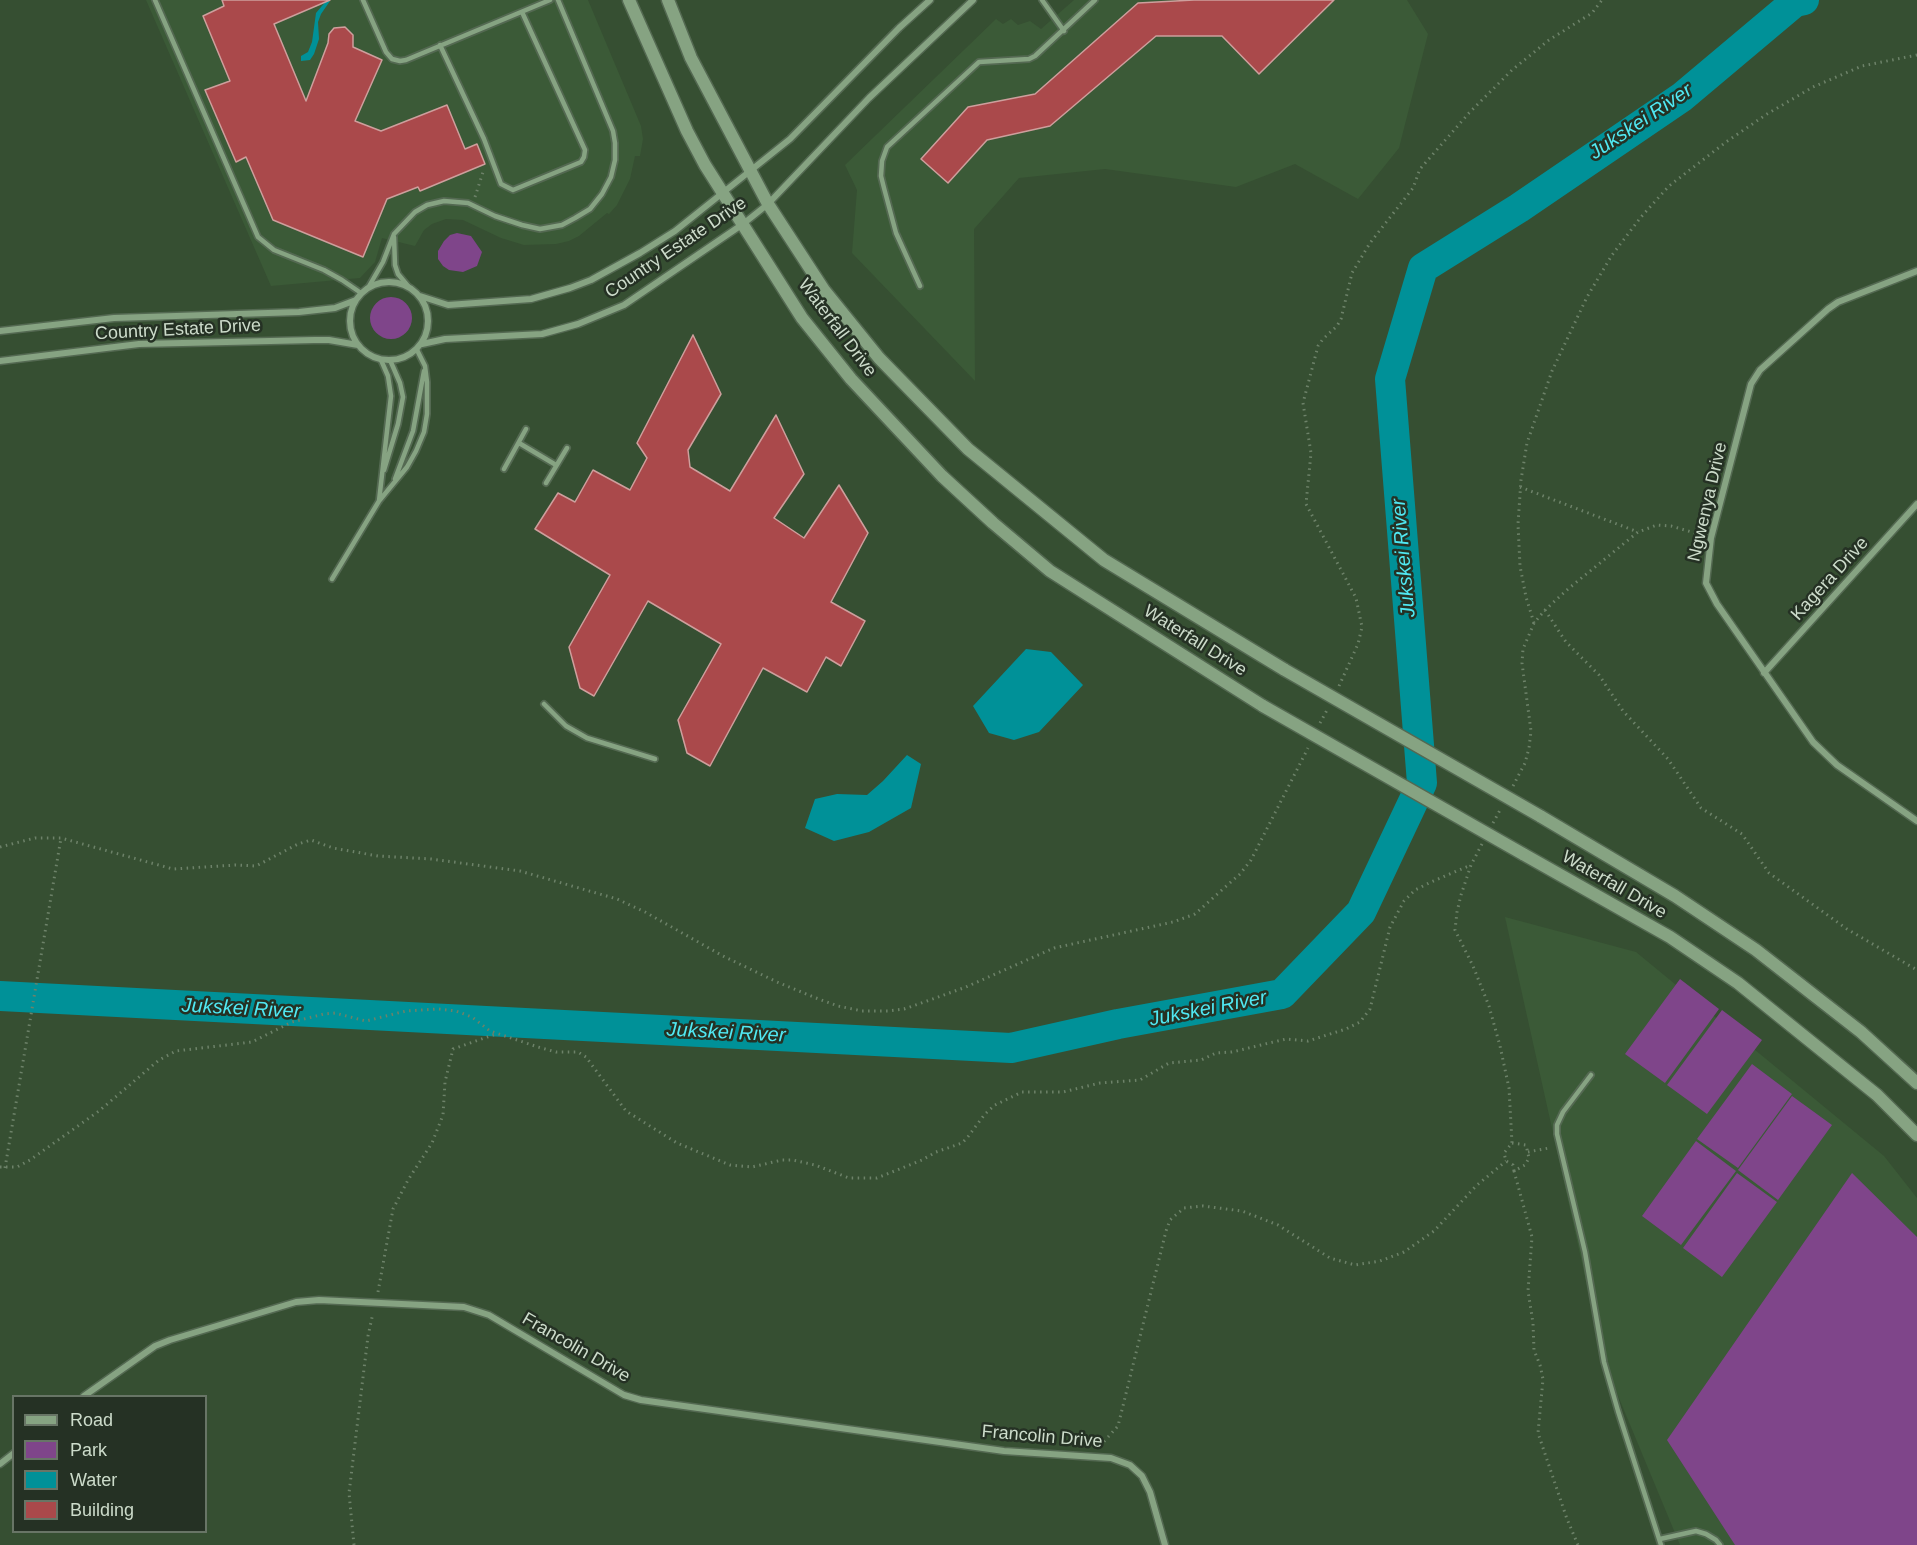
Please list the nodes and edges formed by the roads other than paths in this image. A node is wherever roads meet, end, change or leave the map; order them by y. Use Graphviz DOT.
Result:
graph roads {
  1 [pos="155,0"];
  2 [pos="363,0"];
  3 [pos="550,0"];
  4 [pos="558,0"];
  5 [pos="629,0"];
  6 [pos="668,0"];
  7 [pos="930,0"];
  8 [pos="973,0"];
  9 [pos="1042,0"];
  10 [pos="1095,0"];
  11 [pos="522,12"];
  12 [pos="1064,31"];
  13 [pos="440,45"];
  14 [pos="751,171"];
  15 [pos="722,192"];
  16 [pos="768,204"];
  17 [pos="743,224"];
  18 [pos="394,234"];
  19 [pos="1917,271"];
  20 [pos="408,286"];
  21 [pos="920,286"];
  22 [pos="368,288"];
  23 [pos="362,293"];
  24 [pos="420,296"];
  25 [pos="356,300"];
  26 [pos="0,331"];
  27 [pos="358,345"];
  28 [pos="419,347"];
  29 [pos="381,360"];
  30 [pos="390,360"];
  31 [pos="0,361"];
  32 [pos="425,366"];
  33 [pos="526,429"];
  34 [pos="519,443"];
  35 [pos="567,448"];
  36 [pos="556,465"];
  37 [pos="504,469"];
  38 [pos="381,481"];
  39 [pos="393,483"];
  40 [pos="546,483"];
  41 [pos="379,501"];
  42 [pos="1917,504"];
  43 [pos="332,579"];
  44 [pos="1764,673"];
  45 [pos="544,704"];
  46 [pos="655,759"];
  47 [pos="1917,821"];
  48 [pos="1591,1075"];
  49 [pos="1917,1083"];
  50 [pos="1917,1136"];
  51 [pos="85,1395"];
  52 [pos="12,1455"];
  53 [pos="0,1464"];
  54 [pos="1661,1542"];
  55 [pos="1165,1545"];
  56 [pos="1720,1545"];
  1 -- 23 [label="lane"];
  2 -- 13 [label="lane"];
  3 -- 11 [label="lane"];
  4 -- 18 [label="lane"];
  5 -- 15 [label="main road, Waterfall Drive"];
  6 -- 14 [label="main road, Waterfall Drive"];
  7 -- 14 [label="street, Country Estate Drive"];
  8 -- 16 [label="street, Country Estate Drive"];
  9 -- 12 [label="lane"];
  10 -- 12 [label="lane"];
  11 -- 13 [label="lane"];
  11 -- 13 [label="lane"];
  12 -- 21 [label="lane"];
  14 -- 15 [label="street, Country Estate Drive"];
  14 -- 16 [label="main road, Waterfall Drive"];
  15 -- 17 [label="main road, Waterfall Drive"];
  15 -- 24 [label="street, Country Estate Drive"];
  16 -- 17 [label="street, Country Estate Drive"];
  16 -- 49 [label="main road, Waterfall Drive, bridge"];
  17 -- 28 [label="street, Country Estate Drive"];
  17 -- 50 [label="main road, Waterfall Drive, bridge"];
  18 -- 20 [label="lane"];
  18 -- 22 [label="lane"];
  19 -- 44 [label="street, Ngwenya Drive"];
  20 -- 22 [label="street"];
  20 -- 24 [label="street"];
  22 -- 23 [label="street"];
  23 -- 25 [label="street"];
  24 -- 28 [label="street"];
  25 -- 26 [label="street, Country Estate Drive"];
  25 -- 27 [label="street"];
  27 -- 29 [label="street"];
  27 -- 31 [label="street, Country Estate Drive"];
  28 -- 30 [label="street"];
  28 -- 32 [label="lane"];
  29 -- 30 [label="street"];
  29 -- 38 [label="lane"];
  30 -- 38 [label="lane"];
  32 -- 39 [label="lane"];
  32 -- 39 [label="lane"];
  33 -- 34 [label="lane"];
  34 -- 36 [label="lane"];
  34 -- 37 [label="lane"];
  35 -- 36 [label="lane"];
  36 -- 40 [label="lane"];
  38 -- 41 [label="lane"];
  39 -- 41 [label="lane"];
  41 -- 43 [label="lane"];
  42 -- 44 [label="street, Kagera Drive"];
  44 -- 47 [label="street, Ngwenya Drive"];
  45 -- 46 [label="lane"];
  48 -- 54 [label="lane"];
  51 -- 55 [label="street, Francolin Drive"];
  52 -- 53 [label="street"];
  54 -- 56 [label="lane"];
}
